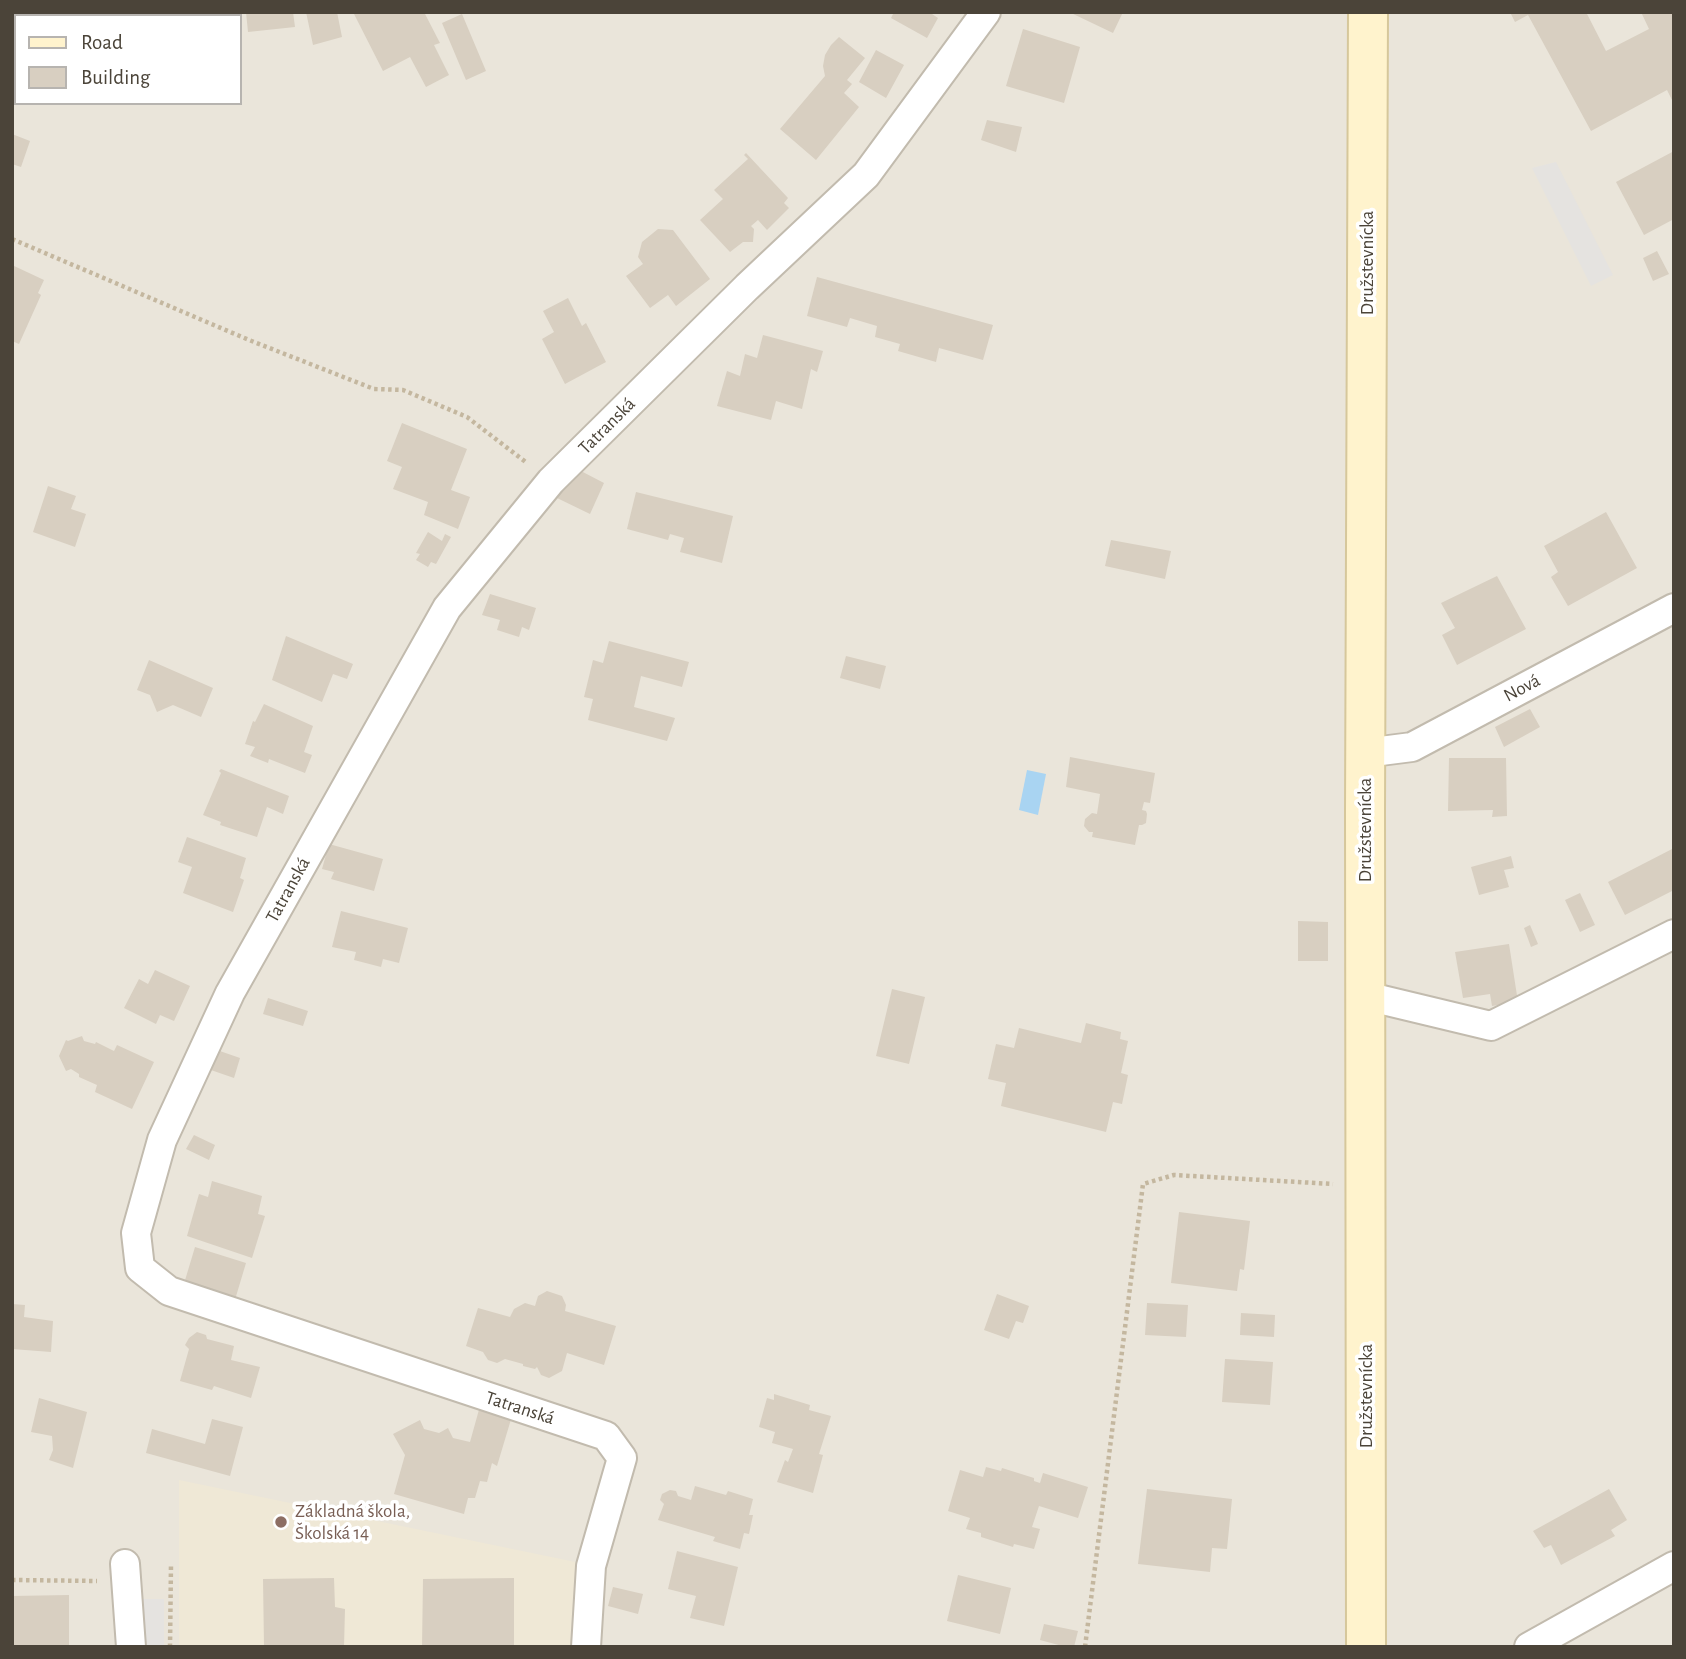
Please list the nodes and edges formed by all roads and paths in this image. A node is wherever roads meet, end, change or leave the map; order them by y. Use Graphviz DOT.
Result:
graph roads {
  1 [pos="986,12"];
  2 [pos="1368,12"];
  3 [pos="12,239"];
  4 [pos="551,481"];
  5 [pos="1674,608"];
  6 [pos="1365,753"];
  7 [pos="1674,934"];
  8 [pos="1366,996"];
  9 [pos="1365,1185"];
  10 [pos="125,1564"];
  11 [pos="171,1564"];
  12 [pos="1674,1566"];
  13 [pos="12,1580"];
  14 [pos="103,1581"];
  15 [pos="131,1647"];
  16 [pos="170,1647"];
  17 [pos="586,1647"];
  18 [pos="1085,1647"];
  19 [pos="1366,1647"];
  20 [pos="1529,1647"];
  1 -- 4 [label="street, Tatranská"];
  2 -- 6 [label="main road, Družstevnícka"];
  3 -- 4 [label="path"];
  4 -- 17 [label="street, Tatranská"];
  5 -- 6 [label="street, Nová"];
  6 -- 8 [label="main road, Družstevnícka"];
  7 -- 8 [label="street"];
  8 -- 9 [label="main road, Družstevnícka"];
  9 -- 18 [label="path"];
  9 -- 19 [label="main road, Družstevnícka"];
  10 -- 15 [label="street"];
  11 -- 16 [label="path"];
  12 -- 20 [label="street"];
  13 -- 14 [label="path"];
}
